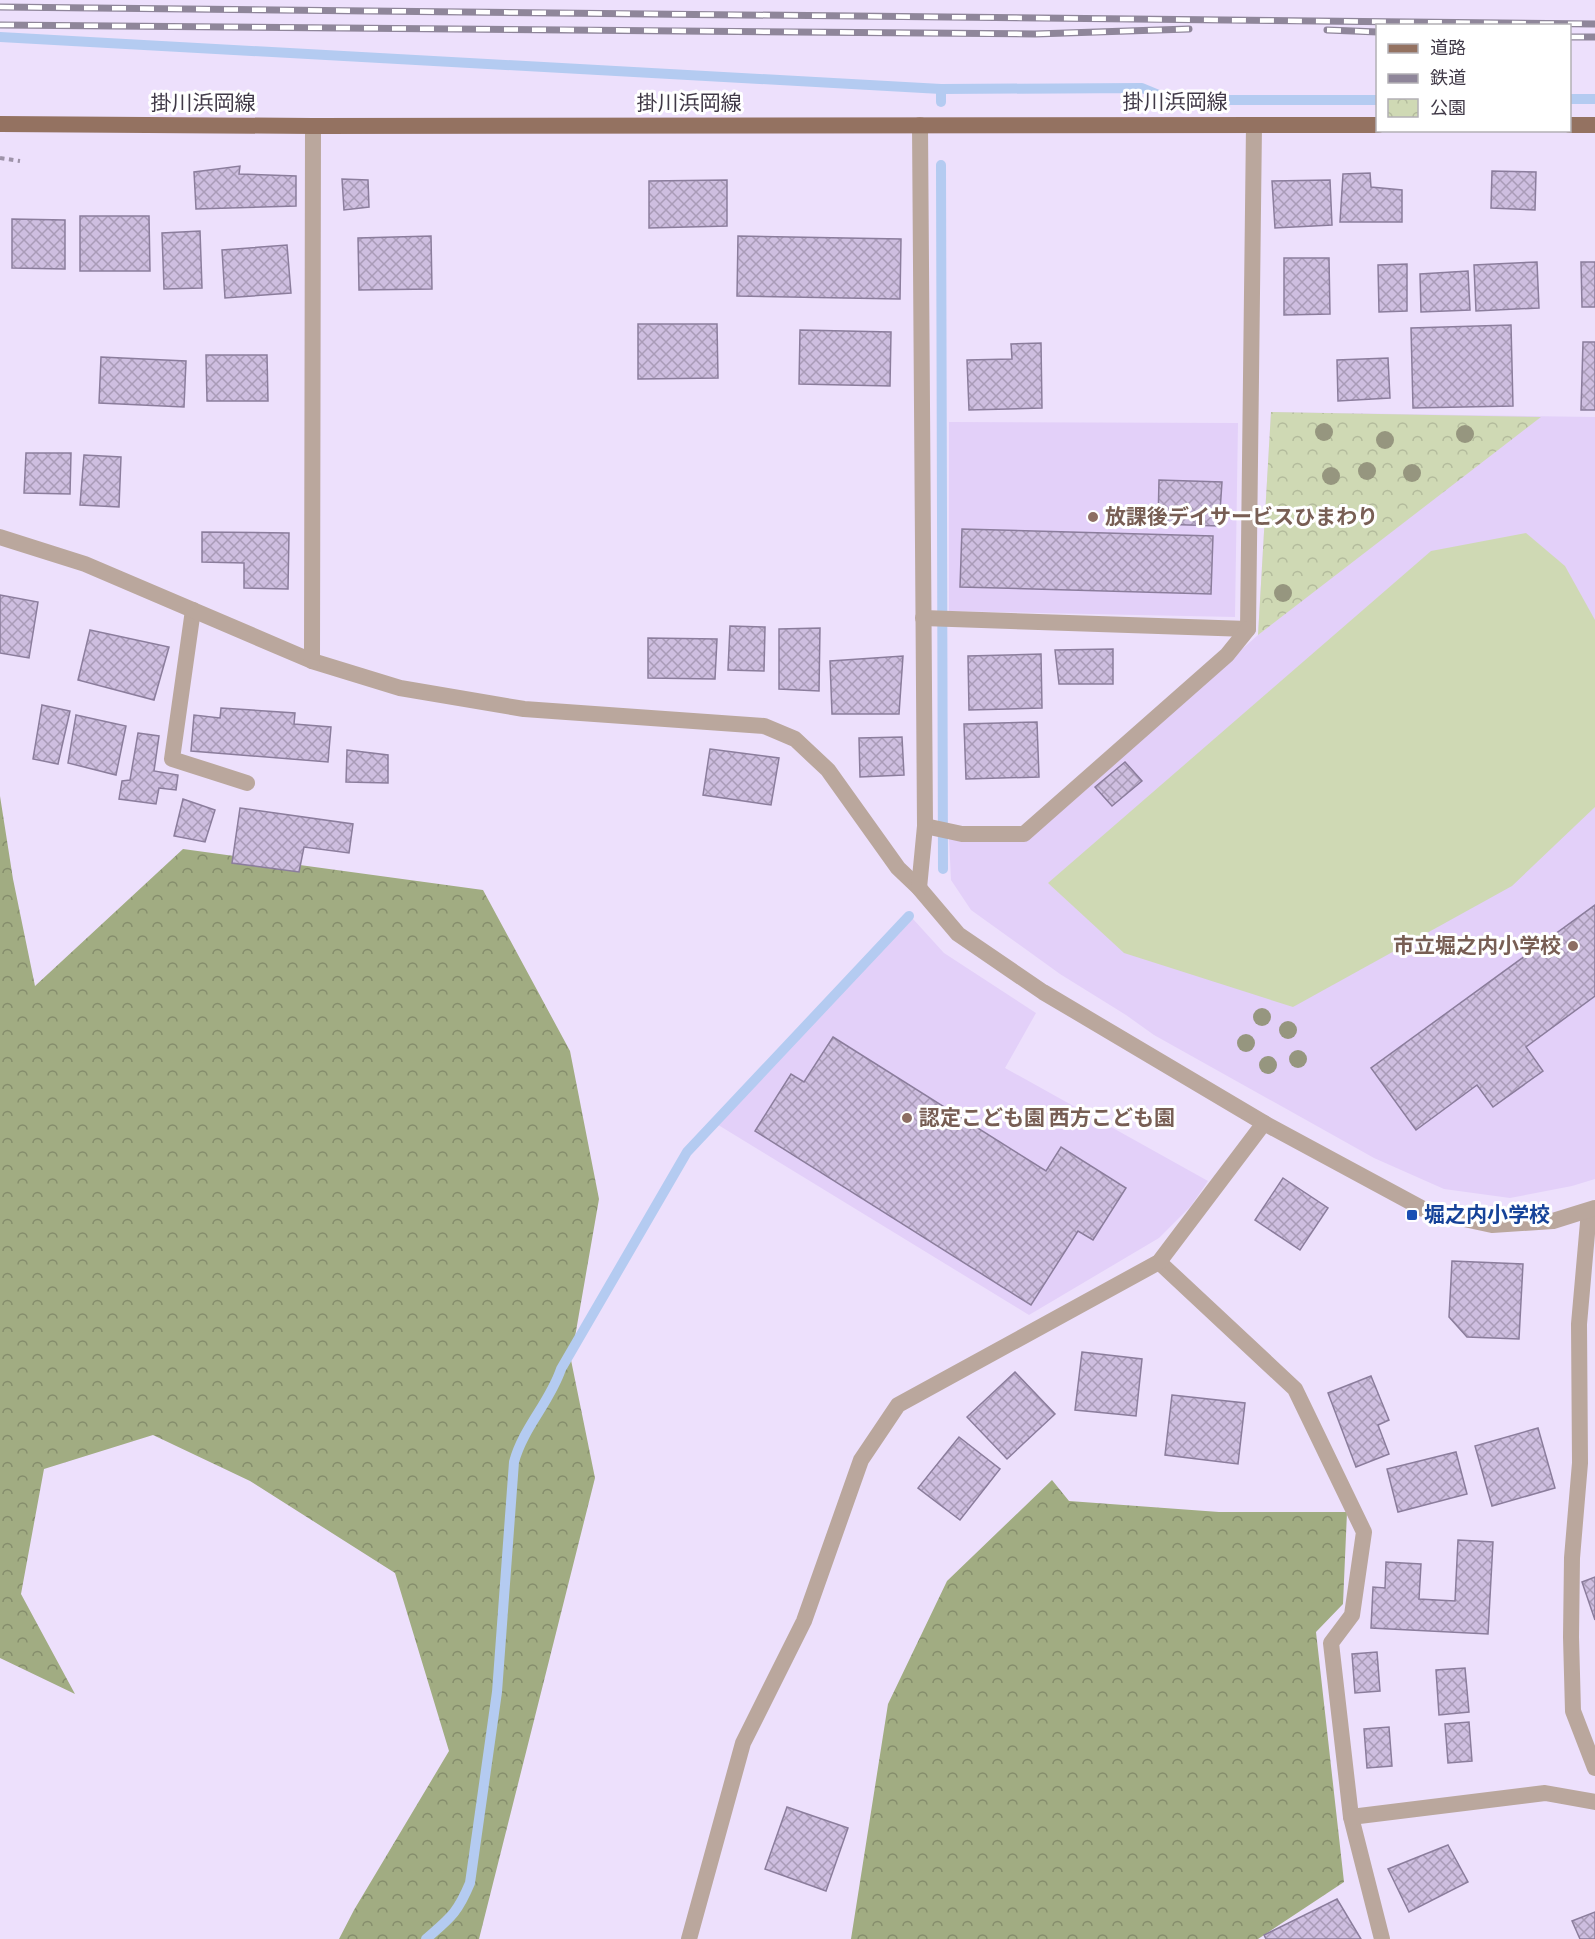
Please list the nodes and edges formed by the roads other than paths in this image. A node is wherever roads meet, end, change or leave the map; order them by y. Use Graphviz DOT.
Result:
graph roads {
  1 [pos="0,124"];
  2 [pos="1571,124"];
  3 [pos="1595,124"];
  4 [pos="920,125"];
  5 [pos="1254,125"];
  6 [pos="1376,125"];
  7 [pos="312,126"];
  8 [pos="0,537"];
  9 [pos="193,610"];
  10 [pos="925,618"];
  11 [pos="1248,629"];
  12 [pos="312,660"];
  13 [pos="247,783"];
  14 [pos="936,828"];
  15 [pos="919,888"];
  16 [pos="1264,1123"];
  17 [pos="1592,1210"];
  18 [pos="1159,1262"];
  19 [pos="1595,1768"];
  20 [pos="1595,1802"];
  21 [pos="1351,1817"];
  22 [pos="690,1939"];
  23 [pos="1382,1939"];
  1 -- 7 [label="main road, 掛川浜岡線"];
  2 -- 3 [label="main road"];
  4 -- 5 [label="main road, 掛川浜岡線"];
  4 -- 7 [label="main road, 掛川浜岡線"];
  4 -- 10 [label="street"];
  5 -- 6 [label="main road, 掛川浜岡線"];
  5 -- 11 [label="street"];
  7 -- 12 [label="street"];
  8 -- 9 [label="street"];
  9 -- 12 [label="street"];
  9 -- 13 [label="street"];
  10 -- 11 [label="street"];
  10 -- 14 [label="street"];
  11 -- 14 [label="street"];
  12 -- 15 [label="street"];
  14 -- 15 [label="street"];
  15 -- 16 [label="street"];
  16 -- 17 [label="street"];
  16 -- 18 [label="street"];
  17 -- 19 [label="street"];
  18 -- 21 [label="street"];
  18 -- 22 [label="street"];
  20 -- 21 [label="street"];
  21 -- 23 [label="street"];
}
